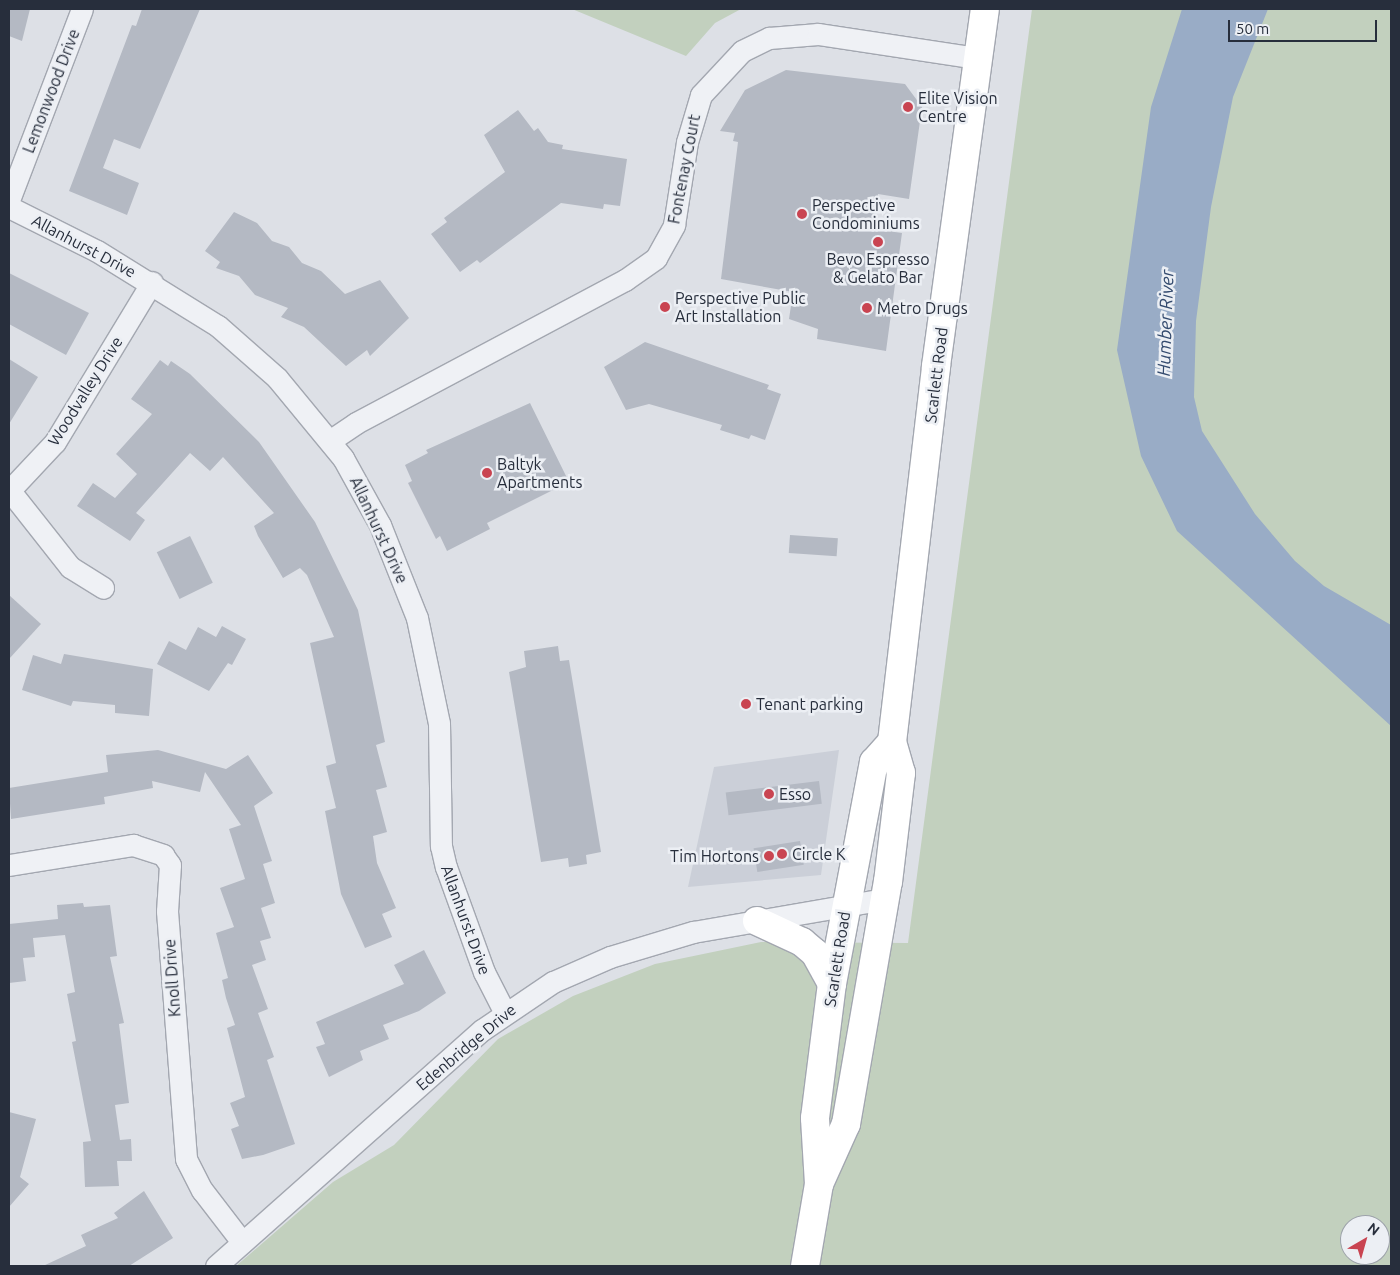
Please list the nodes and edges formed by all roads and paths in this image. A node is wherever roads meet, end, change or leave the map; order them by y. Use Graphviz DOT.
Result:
graph roads {
  1 [pos="82,9"];
  2 [pos="985,9"];
  3 [pos="977,58"];
  4 [pos="9,200"];
  5 [pos="9,207"];
  6 [pos="152,282"];
  7 [pos="331,440"];
  8 [pos="9,491"];
  9 [pos="103,588"];
  10 [pos="892,742"];
  11 [pos="9,865"];
  12 [pos="885,899"];
  13 [pos="846,907"];
  14 [pos="757,921"];
  15 [pos="832,984"];
  16 [pos="504,1011"];
  17 [pos="819,1184"];
  18 [pos="242,1242"];
  19 [pos="216,1266"];
  20 [pos="805,1266"];
  1 -- 4 [label="street, Lemonwood Drive"];
  2 -- 3 [label="main road, Scarlett Road"];
  3 -- 7 [label="street, Fontenay Court"];
  3 -- 10 [label="main road, Scarlett Road"];
  5 -- 6 [label="street, Allanhurst Drive"];
  6 -- 7 [label="street, Allanhurst Drive"];
  6 -- 8 [label="street, Woodvalley Drive"];
  7 -- 16 [label="street, Allanhurst Drive"];
  8 -- 9 [label="street"];
  10 -- 12 [label="main road, Scarlett Road"];
  10 -- 13 [label="main road, Scarlett Road"];
  11 -- 18 [label="street, Knoll Drive"];
  12 -- 13 [label="street, Edenbridge Drive"];
  12 -- 17 [label="main road, Scarlett Road"];
  13 -- 14 [label="street, Edenbridge Drive"];
  13 -- 15 [label="main road, Scarlett Road"];
  14 -- 15 [label="main road"];
  14 -- 16 [label="street, Edenbridge Drive"];
  15 -- 17 [label="main road, Scarlett Road"];
  16 -- 18 [label="street, Edenbridge Drive"];
  17 -- 20 [label="main road, Scarlett Road"];
  18 -- 19 [label="street, Edenbridge Drive"];
}
